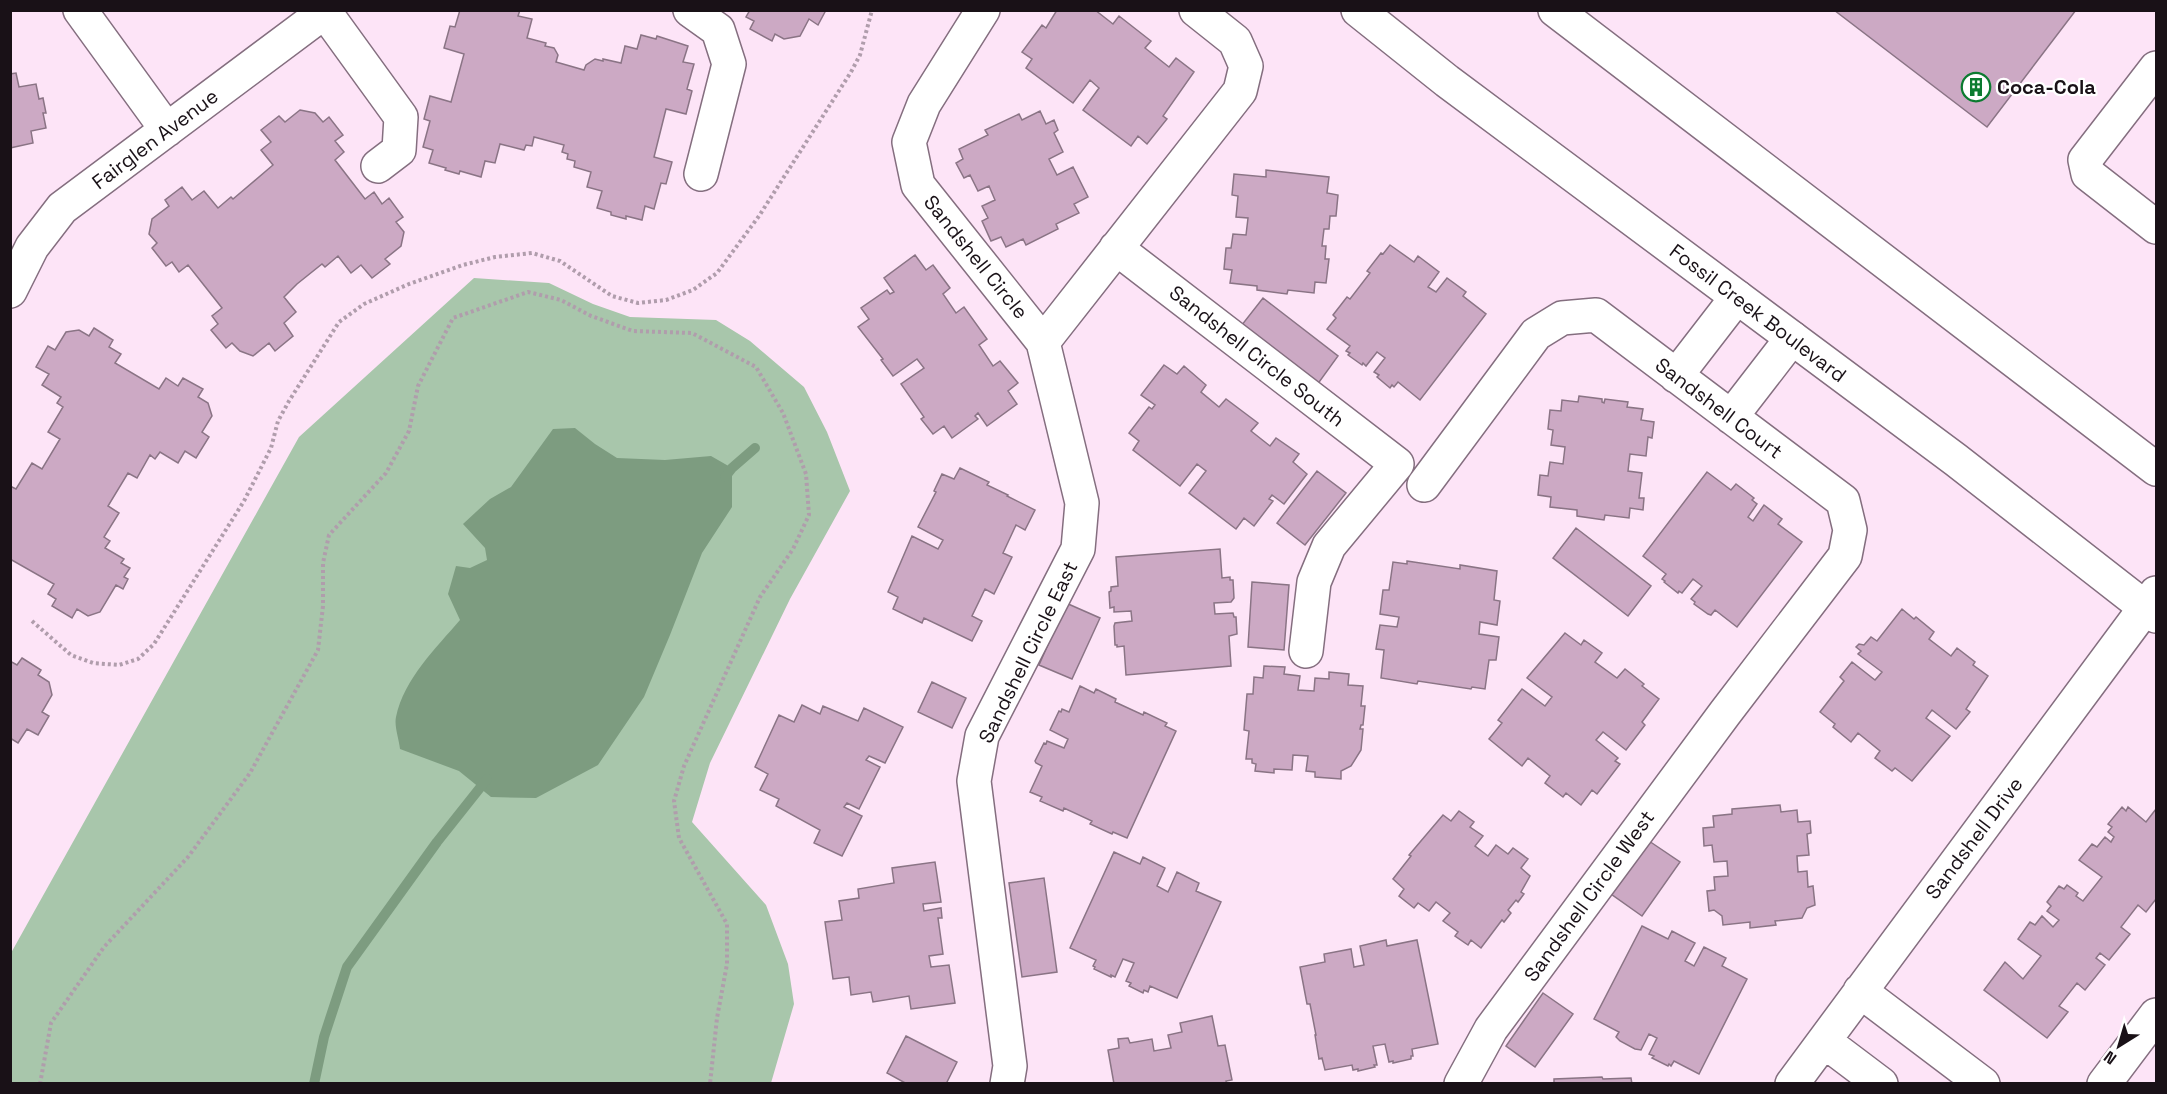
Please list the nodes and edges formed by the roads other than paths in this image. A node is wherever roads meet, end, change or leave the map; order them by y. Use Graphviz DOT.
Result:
graph roads {
  1 [pos="80,10"];
  2 [pos="690,10"];
  3 [pos="983,10"];
  4 [pos="1196,10"];
  5 [pos="1358,10"];
  6 [pos="1555,10"];
  7 [pos="326,11"];
  8 [pos="2157,68"];
  9 [pos="167,130"];
  10 [pos="378,166"];
  11 [pos="701,174"];
  12 [pos="2157,227"];
  13 [pos="1116,248"];
  14 [pos="10,291"];
  15 [pos="1737,297"];
  16 [pos="1792,338"];
  17 [pos="1043,342"];
  18 [pos="1676,376"];
  19 [pos="1731,417"];
  20 [pos="2157,469"];
  21 [pos="1424,485"];
  22 [pos="2153,606"];
  23 [pos="1306,651"];
  24 [pos="1725,712"];
  25 [pos="1860,991"];
  26 [pos="2157,1015"];
  27 [pos="1824,1041"];
  28 [pos="1007,1083"];
  29 [pos="1461,1083"];
  30 [pos="1792,1083"];
  31 [pos="1881,1083"];
  32 [pos="1983,1083"];
  33 [pos="2104,1083"];
  1 -- 9 [label="main road"];
  2 -- 11 [label="main road"];
  3 -- 17 [label="main road, Sandshell Circle"];
  4 -- 13 [label="main road"];
  5 -- 15 [label="main road, Fossil Creek Boulevard"];
  6 -- 20 [label="main road"];
  7 -- 9 [label="main road, Fairglen Avenue"];
  7 -- 10 [label="main road"];
  8 -- 12 [label="main road"];
  9 -- 14 [label="main road, Fairglen Avenue"];
  13 -- 17 [label="main road"];
  13 -- 23 [label="main road, Sandshell Circle South"];
  15 -- 16 [label="main road, Fossil Creek Boulevard"];
  15 -- 18 [label="main road"];
  16 -- 19 [label="main road"];
  16 -- 22 [label="main road, Fossil Creek Boulevard"];
  17 -- 28 [label="main road, Sandshell Circle East"];
  18 -- 19 [label="main road, Sandshell Court"];
  18 -- 21 [label="main road, Sandshell Court"];
  19 -- 24 [label="main road, Sandshell Court"];
  22 -- 25 [label="main road, Sandshell Drive"];
  24 -- 29 [label="main road, Sandshell Circle West"];
  25 -- 27 [label="main road, Sandshell Drive"];
  25 -- 32 [label="main road"];
  26 -- 33 [label="main road"];
  27 -- 30 [label="main road, Sandshell Drive"];
  27 -- 31 [label="main road"];
}
